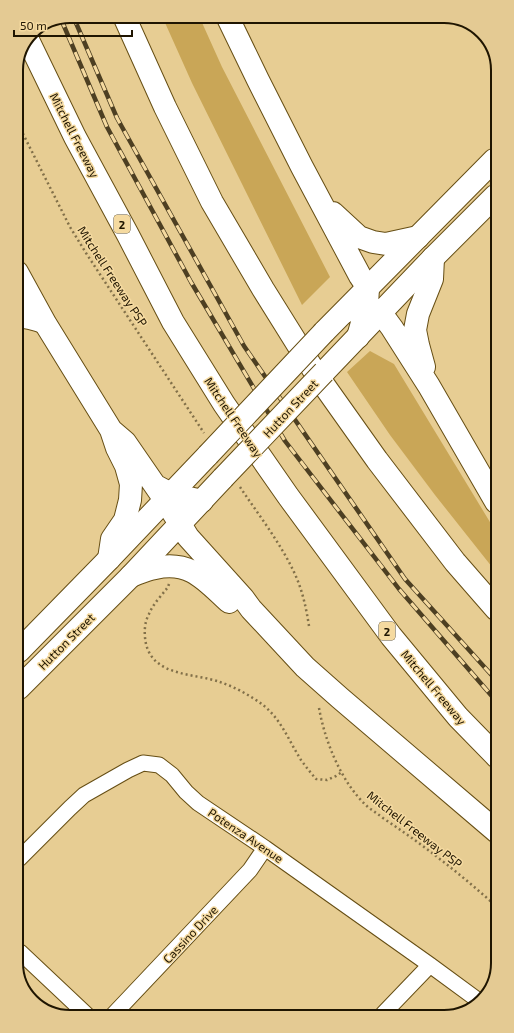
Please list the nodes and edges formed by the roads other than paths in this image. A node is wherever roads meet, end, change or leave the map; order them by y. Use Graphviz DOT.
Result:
graph roads {
  1 [pos="127,23"];
  2 [pos="230,23"];
  3 [pos="30,45"];
  4 [pos="491,163"];
  5 [pos="491,200"];
  6 [pos="320,202"];
  7 [pos="418,237"];
  8 [pos="433,258"];
  9 [pos="23,283"];
  10 [pos="375,301"];
  11 [pos="23,317"];
  12 [pos="45,323"];
  13 [pos="429,386"];
  14 [pos="111,430"];
  15 [pos="171,491"];
  16 [pos="491,493"];
  17 [pos="202,501"];
  18 [pos="180,524"];
  19 [pos="109,559"];
  20 [pos="131,576"];
  21 [pos="491,603"];
  22 [pos="251,610"];
  23 [pos="23,647"];
  24 [pos="23,684"];
  25 [pos="491,751"];
  26 [pos="491,827"];
  27 [pos="265,848"];
  28 [pos="23,856"];
  29 [pos="23,955"];
  30 [pos="430,965"];
  31 [pos="475,998"];
  32 [pos="82,1010"];
  33 [pos="118,1010"];
  34 [pos="387,1010"];
  1 -- 21 [label="main road"];
  2 -- 6 [label="main road"];
  3 -- 25 [label="main road, Mitchell Freeway / 2"];
  4 -- 7 [label="main road"];
  5 -- 8 [label="main road"];
  6 -- 7 [label="main road"];
  6 -- 10 [label="main road"];
  7 -- 10 [label="main road"];
  8 -- 10 [label="main road"];
  8 -- 13 [label="main road"];
  9 -- 12 [label="main road"];
  10 -- 13 [label="main road"];
  10 -- 15 [label="main road, bridge"];
  10 -- 17 [label="main road, Hutton Street, bridge"];
  11 -- 12 [label="street"];
  12 -- 14 [label="main road"];
  13 -- 16 [label="main road"];
  14 -- 15 [label="main road"];
  14 -- 19 [label="main road"];
  15 -- 17 [label="main road"];
  15 -- 18 [label="main road"];
  15 -- 19 [label="main road"];
  17 -- 18 [label="main road, Hutton Street"];
  18 -- 20 [label="main road, Hutton Street"];
  18 -- 22 [label="main road"];
  19 -- 23 [label="main road"];
  20 -- 22 [label="main road"];
  20 -- 24 [label="main road, Hutton Street"];
  22 -- 26 [label="main road"];
  27 -- 28 [label="street, Potenza Avenue"];
  27 -- 30 [label="street, Potenza Avenue"];
  27 -- 33 [label="street, Cassino Drive"];
  29 -- 32 [label="street"];
  30 -- 31 [label="street, Potenza Avenue"];
  30 -- 34 [label="street"];
}
